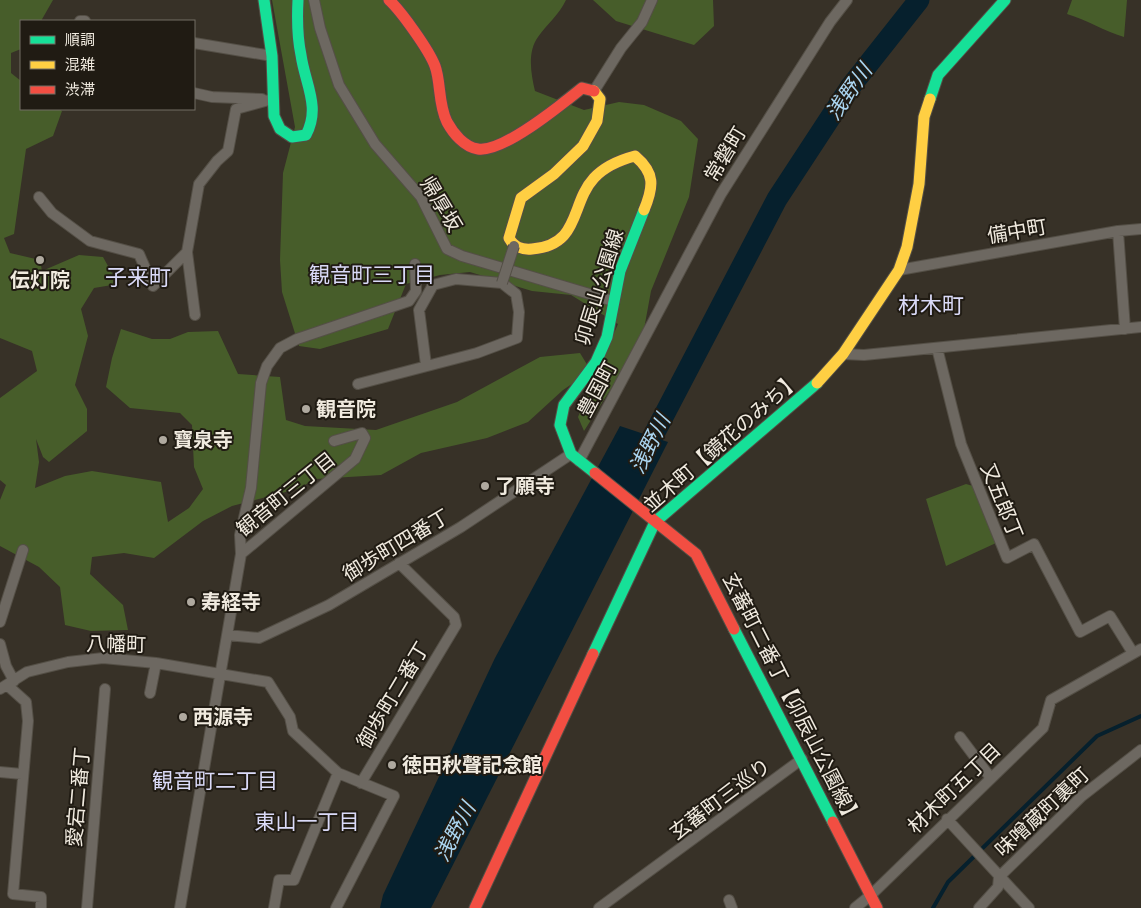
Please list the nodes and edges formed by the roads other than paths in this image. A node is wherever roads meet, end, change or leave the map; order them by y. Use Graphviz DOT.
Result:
graph roads {
  1 [pos="264,0"];
  2 [pos="298,0"];
  3 [pos="314,0"];
  4 [pos="389,0"];
  5 [pos="652,0"];
  6 [pos="847,0"];
  7 [pos="1005,0"];
  8 [pos="195,43"];
  9 [pos="272,56"];
  10 [pos="594,91"];
  11 [pos="195,93"];
  12 [pos="270,99"];
  13 [pos="39,197"];
  14 [pos="1141,229"];
  15 [pos="1118,231"];
  16 [pos="514,246"];
  17 [pos="187,252"];
  18 [pos="415,264"];
  19 [pos="899,270"];
  20 [pos="502,283"];
  21 [pos="613,301"];
  22 [pos="195,315"];
  23 [pos="1141,327"];
  24 [pos="1125,329"];
  25 [pos="645,333"];
  26 [pos="938,348"];
  27 [pos="843,354"];
  28 [pos="426,365"];
  29 [pos="358,384"];
  30 [pos="334,441"];
  31 [pos="578,460"];
  32 [pos="651,518"];
  33 [pos="23,550"];
  34 [pos="241,554"];
  35 [pos="399,563"];
  36 [pos="0,622"];
  37 [pos="227,635"];
  38 [pos="0,644"];
  39 [pos="1137,651"];
  40 [pos="156,662"];
  41 [pos="221,674"];
  42 [pos="7,685"];
  43 [pos="105,689"];
  44 [pos="150,693"];
  45 [pos="960,737"];
  46 [pos="1141,750"];
  47 [pos="802,759"];
  48 [pos="0,772"];
  49 [pos="338,773"];
  50 [pos="22,774"];
  51 [pos="990,777"];
  52 [pos="361,783"];
  53 [pos="948,819"];
  54 [pos="999,877"];
  55 [pos="871,896"];
  56 [pos="41,908"];
  57 [pos="86,908"];
  58 [pos="180,908"];
  59 [pos="274,908"];
  60 [pos="336,908"];
  61 [pos="475,908"];
  62 [pos="599,908"];
  63 [pos="855,908"];
  64 [pos="877,908"];
  65 [pos="979,908"];
  66 [pos="1029,908"];
  1 -- 9 [label="street"];
  2 -- 12 [label="street"];
  3 -- 21 [label="street, 帰厚坂"];
  4 -- 10 [label="street"];
  5 -- 10 [label="street"];
  6 -- 25 [label="street, 常磐町"];
  7 -- 19 [label="street, 並木町【鏡花のみち】"];
  8 -- 9 [label="street"];
  9 -- 12 [label="street"];
  10 -- 16 [label="street"];
  11 -- 12 [label="street"];
  12 -- 17 [label="street"];
  13 -- 17 [label="street"];
  14 -- 15 [label="street, 備中町"];
  15 -- 19 [label="street, 備中町"];
  15 -- 24 [label="street"];
  16 -- 20 [label="street, bridge"];
  16 -- 21 [label="street, 卯辰山公園線"];
  17 -- 22 [label="street"];
  18 -- 34 [label="street"];
  19 -- 27 [label="street, 並木町【鏡花のみち】"];
  20 -- 28 [label="street"];
  20 -- 28 [label="street"];
  21 -- 31 [label="street, 卯辰山公園線"];
  23 -- 24 [label="street"];
  24 -- 26 [label="street"];
  25 -- 31 [label="street, 豊国町"];
  26 -- 27 [label="street"];
  26 -- 39 [label="street, 又五郎丁"];
  27 -- 32 [label="street, 並木町【鏡花のみち】"];
  28 -- 29 [label="street"];
  30 -- 34 [label="street, 観音町三丁目"];
  31 -- 32 [label="street, 玄蕃町二番丁【卯辰山公園線】"];
  31 -- 35 [label="street, 御歩町四番丁"];
  32 -- 47 [label="street, 玄蕃町二番丁【卯辰山公園線】"];
  32 -- 61 [label="street, 並木町【鏡花のみち】"];
  33 -- 36 [label="street"];
  34 -- 37 [label="street, 観音町三丁目"];
  35 -- 37 [label="street, 御歩町四番丁"];
  35 -- 52 [label="street, 御歩町二番丁"];
  37 -- 41 [label="street, 観音町三丁目"];
  38 -- 42 [label="street"];
  39 -- 51 [label="street, 材木町五丁目"];
  40 -- 41 [label="street, 八幡町"];
  40 -- 42 [label="street, 八幡町"];
  40 -- 44 [label="street"];
  41 -- 49 [label="street, 八幡町"];
  41 -- 58 [label="street"];
  42 -- 50 [label="street"];
  43 -- 57 [label="street, 愛宕二番丁"];
  45 -- 51 [label="street"];
  46 -- 54 [label="street, 味噌蔵町裏町"];
  47 -- 55 [label="street, 玄蕃町二番丁【卯辰山公園線】"];
  47 -- 62 [label="street, 玄蕃町三巡り"];
  48 -- 50 [label="street"];
  49 -- 52 [label="street"];
  49 -- 59 [label="street"];
  50 -- 56 [label="street"];
  51 -- 53 [label="street, 材木町五丁目"];
  52 -- 60 [label="street"];
  53 -- 54 [label="street"];
  53 -- 55 [label="street, 材木町五丁目"];
  54 -- 65 [label="street, 味噌蔵町裏町"];
  54 -- 66 [label="street"];
  55 -- 63 [label="street, 材木町五丁目"];
  55 -- 64 [label="street, 玄蕃町二番丁【卯辰山公園線】"];
}
